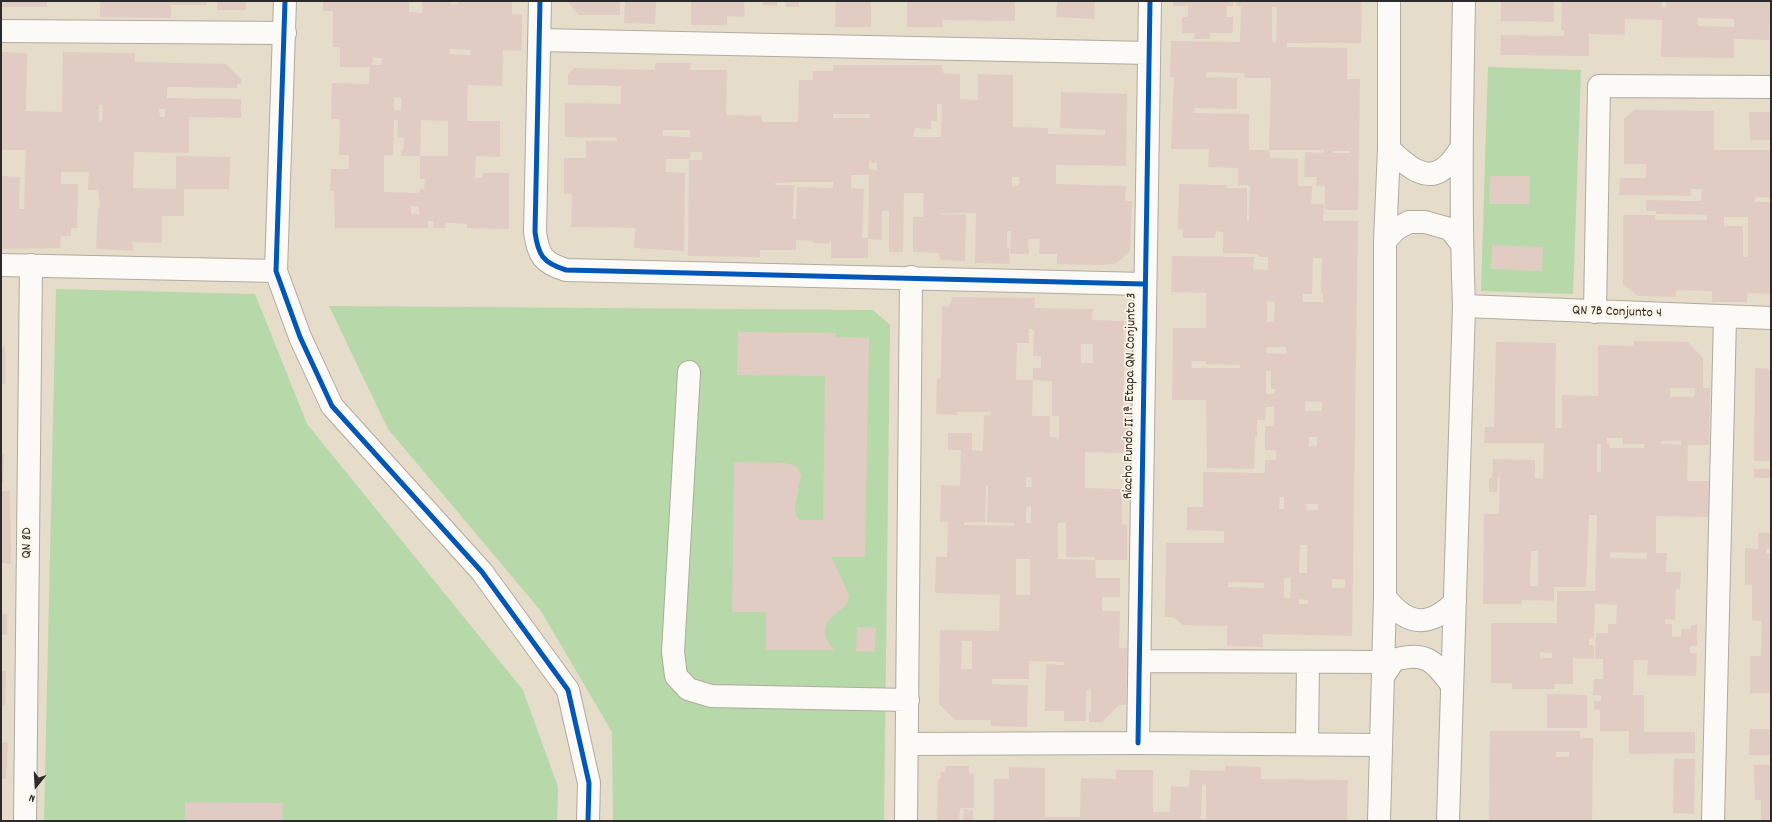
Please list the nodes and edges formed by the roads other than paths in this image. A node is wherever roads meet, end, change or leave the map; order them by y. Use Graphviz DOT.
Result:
graph roads {
  1 [pos="285,1"];
  2 [pos="540,1"];
  3 [pos="1150,1"];
  4 [pos="1389,1"];
  5 [pos="1464,1"];
  6 [pos="1,31"];
  7 [pos="285,33"];
  8 [pos="540,40"];
  9 [pos="1149,53"];
  10 [pos="1771,87"];
  11 [pos="1461,148"];
  12 [pos="1389,149"];
  13 [pos="1385,241"];
  14 [pos="1462,243"];
  15 [pos="1,265"];
  16 [pos="31,266"];
  17 [pos="276,271"];
  18 [pos="911,277"];
  19 [pos="1144,284"];
  20 [pos="1464,306"];
  21 [pos="1594,312"];
  22 [pos="1725,317"];
  23 [pos="1771,318"];
  24 [pos="689,372"];
  25 [pos="1385,597"];
  26 [pos="1455,602"];
  27 [pos="1140,661"];
  28 [pos="1308,662"];
  29 [pos="1384,668"];
  30 [pos="1451,684"];
  31 [pos="908,700"];
  32 [pos="1138,743"];
  33 [pos="907,744"];
  34 [pos="1307,744"];
  35 [pos="1380,745"];
  36 [pos="25,821"];
  37 [pos="588,821"];
  38 [pos="906,821"];
  39 [pos="1379,821"];
  40 [pos="1448,821"];
  41 [pos="1713,821"];
  1 -- 7 [label="street"];
  2 -- 8 [label="street"];
  3 -- 9 [label="street, Riacho Fundo II 1ª Etapa QN Conjunto 3"];
  4 -- 12 [label="street"];
  5 -- 11 [label="street"];
  6 -- 7 [label="street"];
  7 -- 17 [label="street"];
  8 -- 9 [label="street"];
  8 -- 18 [label="street"];
  9 -- 19 [label="street, Riacho Fundo II 1ª Etapa QN Conjunto 3"];
  10 -- 21 [label="street"];
  11 -- 12 [label="street"];
  11 -- 14 [label="street"];
  12 -- 13 [label="street"];
  13 -- 14 [label="street"];
  13 -- 25 [label="street"];
  14 -- 20 [label="street"];
  15 -- 16 [label="street"];
  16 -- 17 [label="street"];
  16 -- 36 [label="street, QN 8D"];
  17 -- 37 [label="street"];
  18 -- 19 [label="street"];
  18 -- 31 [label="street"];
  19 -- 27 [label="street, Riacho Fundo II 1ª Etapa QN Conjunto 3"];
  20 -- 21 [label="street, QN 7B Conjunto 4"];
  20 -- 26 [label="street"];
  21 -- 22 [label="street, QN 7B Conjunto 4"];
  22 -- 23 [label="street, QN 7B Conjunto 4"];
  22 -- 41 [label="street"];
  24 -- 31 [label="street"];
  25 -- 26 [label="street"];
  25 -- 29 [label="street"];
  26 -- 30 [label="street"];
  27 -- 28 [label="street"];
  27 -- 32 [label="street, Riacho Fundo II 1ª Etapa QN Conjunto 3"];
  28 -- 29 [label="street"];
  28 -- 34 [label="street"];
  29 -- 30 [label="street"];
  29 -- 35 [label="street"];
  30 -- 40 [label="street"];
  31 -- 33 [label="street"];
  32 -- 33 [label="street"];
  32 -- 34 [label="street"];
  33 -- 38 [label="street"];
  34 -- 35 [label="street"];
  35 -- 39 [label="street"];
}
